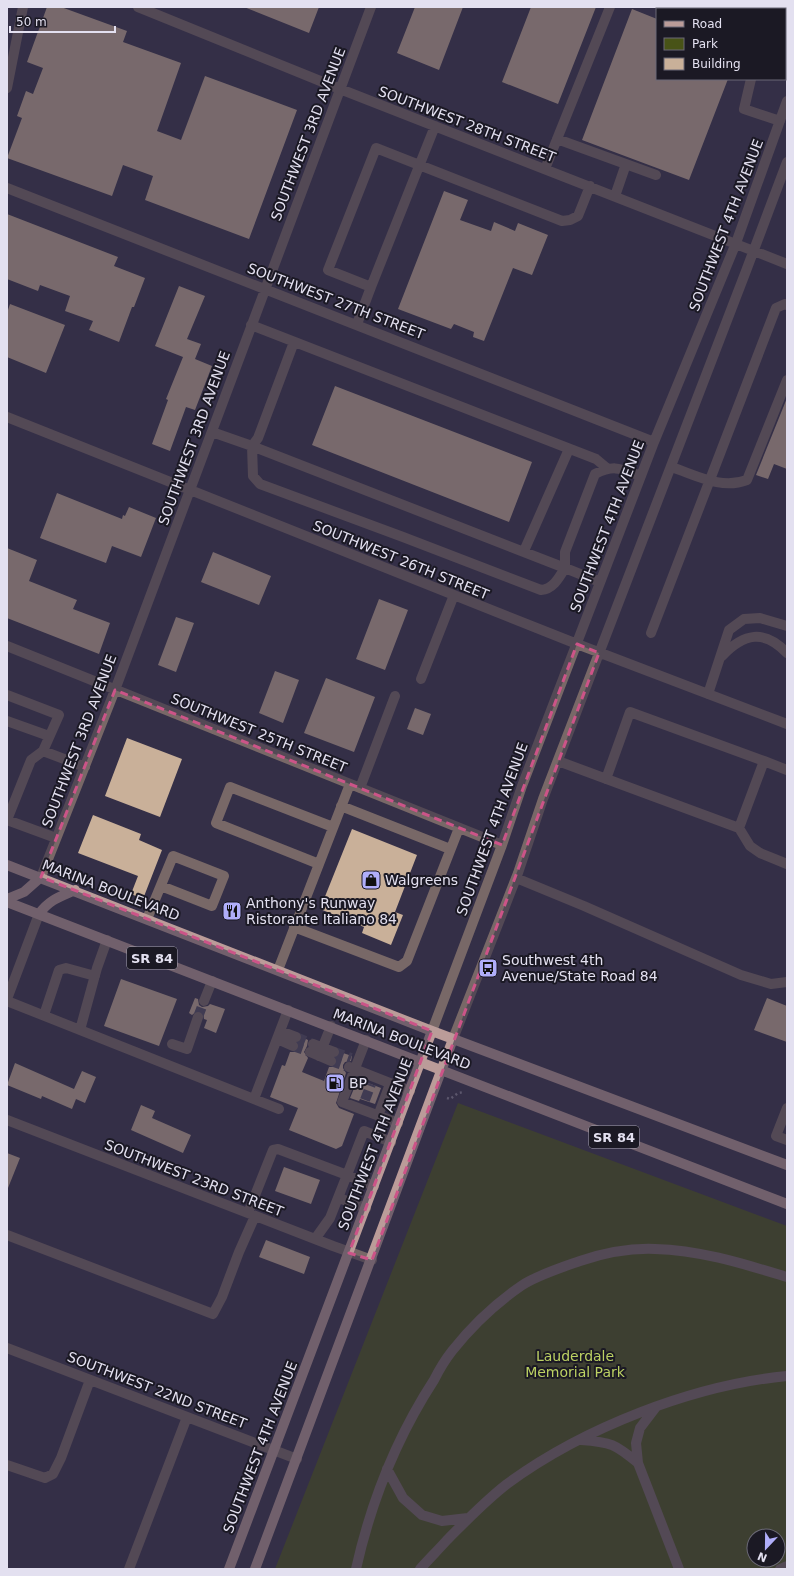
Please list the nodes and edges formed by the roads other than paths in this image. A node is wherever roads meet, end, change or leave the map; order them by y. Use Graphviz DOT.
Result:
graph roads {
  1 [pos="23,7"];
  2 [pos="138,7"];
  3 [pos="370,7"];
  4 [pos="610,7"];
  5 [pos="751,80"];
  6 [pos="7,88"];
  7 [pos="340,89"];
  8 [pos="787,101"];
  9 [pos="780,121"];
  10 [pos="434,126"];
  11 [pos="557,139"];
  12 [pos="787,162"];
  13 [pos="626,164"];
  14 [pos="419,165"];
  15 [pos="545,169"];
  16 [pos="656,175"];
  17 [pos="590,186"];
  18 [pos="7,188"];
  19 [pos="615,196"];
  20 [pos="736,243"];
  21 [pos="754,251"];
  22 [pos="787,264"];
  23 [pos="371,287"];
  24 [pos="265,288"];
  25 [pos="787,305"];
  26 [pos="357,324"];
  27 [pos="251,325"];
  28 [pos="294,342"];
  29 [pos="787,380"];
  30 [pos="7,418"];
  31 [pos="212,432"];
  32 [pos="654,442"];
  33 [pos="252,446"];
  34 [pos="569,449"];
  35 [pos="671,467"];
  36 [pos="608,469"];
  37 [pos="641,476"];
  38 [pos="710,480"];
  39 [pos="190,491"];
  40 [pos="524,551"];
  41 [pos="566,568"];
  42 [pos="600,582"];
  43 [pos="454,595"];
  44 [pos="787,626"];
  45 [pos="651,633"];
  46 [pos="577,644"];
  47 [pos="7,646"];
  48 [pos="599,653"];
  49 [pos="787,653"];
  50 [pos="720,657"];
  51 [pos="421,679"];
  52 [pos="115,690"];
  53 [pos="708,694"];
  54 [pos="7,696"];
  55 [pos="395,696"];
  56 [pos="7,722"];
  57 [pos="787,724"];
  58 [pos="49,736"];
  59 [pos="44,751"];
  60 [pos="558,761"];
  61 [pos="764,761"];
  62 [pos="85,767"];
  63 [pos="787,770"];
  64 [pos="606,779"];
  65 [pos="350,784"];
  66 [pos="360,788"];
  67 [pos="341,806"];
  68 [pos="7,820"];
  69 [pos="333,827"];
  70 [pos="458,828"];
  71 [pos="739,828"];
  72 [pos="56,838"];
  73 [pos="502,845"];
  74 [pos="450,850"];
  75 [pos="7,864"];
  76 [pos="319,864"];
  77 [pos="787,864"];
  78 [pos="41,877"];
  79 [pos="516,878"];
  80 [pos="161,886"];
  81 [pos="74,890"];
  82 [pos="7,900"];
  83 [pos="39,914"];
  84 [pos="147,919"];
  85 [pos="294,927"];
  86 [pos="107,940"];
  87 [pos="278,970"];
  88 [pos="11,976"];
  89 [pos="95,976"];
  90 [pos="212,981"];
  91 [pos="787,982"];
  92 [pos="7,1000"];
  93 [pos="204,1001"];
  94 [pos="288,1010"];
  95 [pos="44,1015"];
  96 [pos="198,1017"];
  97 [pos="331,1026"];
  98 [pos="80,1030"];
  99 [pos="432,1031"];
  100 [pos="278,1035"];
  101 [pos="453,1039"];
  102 [pos="366,1040"];
  103 [pos="295,1041"];
  104 [pos="172,1044"];
  105 [pos="333,1056"];
  106 [pos="421,1061"];
  107 [pos="353,1064"];
  108 [pos="442,1069"];
  109 [pos="390,1084"];
  110 [pos="410,1091"];
  111 [pos="254,1099"];
  112 [pos="787,1108"];
  113 [pos="279,1109"];
  114 [pos="378,1116"];
  115 [pos="7,1120"];
  116 [pos="398,1123"];
  117 [pos="787,1140"];
  118 [pos="391,1142"];
  119 [pos="787,1166"];
  120 [pos="347,1175"];
  121 [pos="374,1186"];
  122 [pos="339,1198"];
  123 [pos="787,1204"];
  124 [pos="366,1208"];
  125 [pos="251,1215"];
  126 [pos="7,1235"];
  127 [pos="315,1240"];
  128 [pos="349,1253"];
  129 [pos="372,1260"];
  130 [pos="787,1277"];
  131 [pos="7,1348"];
  132 [pos="787,1376"];
  133 [pos="90,1380"];
  134 [pos="656,1406"];
  135 [pos="187,1417"];
  136 [pos="579,1440"];
  137 [pos="274,1450"];
  138 [pos="297,1459"];
  139 [pos="638,1463"];
  140 [pos="7,1465"];
  141 [pos="387,1469"];
  142 [pos="468,1518"];
  143 [pos="787,1566"];
  144 [pos="129,1569"];
  145 [pos="229,1569"];
  146 [pos="255,1569"];
  147 [pos="356,1569"];
  148 [pos="420,1569"];
  149 [pos="679,1569"];
  150 [pos="780,1569"];
  1 -- 6 [label="street"];
  2 -- 7 [label="street, SOUTHWEST 28TH STREET"];
  3 -- 7 [label="street, SOUTHWEST 3RD AVENUE"];
  4 -- 11 [label="street"];
  5 -- 9 [label="street"];
  7 -- 10 [label="street, SOUTHWEST 28TH STREET"];
  7 -- 24 [label="street, SOUTHWEST 3RD AVENUE"];
  8 -- 9 [label="street, SOUTHWEST 4TH AVENUE"];
  9 -- 20 [label="street, SOUTHWEST 4TH AVENUE"];
  10 -- 14 [label="street"];
  10 -- 15 [label="street, SOUTHWEST 28TH STREET"];
  11 -- 13 [label="street"];
  11 -- 15 [label="street"];
  12 -- 21 [label="street"];
  13 -- 16 [label="street"];
  13 -- 19 [label="street"];
  14 -- 17 [label="street"];
  14 -- 23 [label="street"];
  14 -- 23 [label="street"];
  15 -- 17 [label="street, SOUTHWEST 28TH STREET"];
  17 -- 19 [label="street, SOUTHWEST 28TH STREET"];
  18 -- 24 [label="street, SOUTHWEST 27TH STREET"];
  19 -- 20 [label="street, SOUTHWEST 28TH STREET"];
  20 -- 21 [label="street, SOUTHWEST 28TH STREET"];
  20 -- 32 [label="street, SOUTHWEST 4TH AVENUE"];
  21 -- 22 [label="street, SOUTHWEST 28TH STREET"];
  21 -- 35 [label="street"];
  23 -- 26 [label="street"];
  24 -- 26 [label="street, SOUTHWEST 27TH STREET"];
  24 -- 27 [label="street, SOUTHWEST 3RD AVENUE"];
  25 -- 38 [label="street"];
  26 -- 32 [label="street, SOUTHWEST 27TH STREET"];
  27 -- 28 [label="street"];
  27 -- 31 [label="street, SOUTHWEST 3RD AVENUE"];
  28 -- 33 [label="street"];
  28 -- 34 [label="street"];
  29 -- 38 [label="street"];
  30 -- 39 [label="street, SOUTHWEST 26TH STREET"];
  31 -- 33 [label="street"];
  31 -- 39 [label="street, SOUTHWEST 3RD AVENUE"];
  32 -- 37 [label="street, SOUTHWEST 4TH AVENUE"];
  33 -- 40 [label="street"];
  33 -- 41 [label="street"];
  34 -- 36 [label="street"];
  34 -- 40 [label="street"];
  35 -- 38 [label="street"];
  35 -- 48 [label="street"];
  36 -- 37 [label="street"];
  36 -- 41 [label="street"];
  37 -- 42 [label="street, SOUTHWEST 4TH AVENUE"];
  38 -- 45 [label="street"];
  39 -- 43 [label="street, SOUTHWEST 26TH STREET"];
  39 -- 52 [label="street, SOUTHWEST 3RD AVENUE"];
  40 -- 41 [label="street"];
  41 -- 42 [label="street"];
  42 -- 46 [label="street, SOUTHWEST 4TH AVENUE"];
  43 -- 46 [label="street, SOUTHWEST 26TH STREET"];
  43 -- 51 [label="street"];
  44 -- 50 [label="street"];
  46 -- 48 [label="street, SOUTHWEST 26TH STREET"];
  46 -- 73 [label="street, SOUTHWEST 4TH AVENUE"];
  47 -- 52 [label="street, SOUTHWEST 25TH STREET"];
  48 -- 53 [label="street, SOUTHWEST 26TH STREET"];
  48 -- 60 [label="street"];
  49 -- 50 [label="street"];
  50 -- 53 [label="street"];
  52 -- 62 [label="street, SOUTHWEST 3RD AVENUE"];
  52 -- 65 [label="street, SOUTHWEST 25TH STREET"];
  53 -- 57 [label="street, SOUTHWEST 26TH STREET"];
  54 -- 58 [label="street"];
  55 -- 66 [label="street"];
  56 -- 58 [label="street"];
  58 -- 59 [label="street"];
  59 -- 62 [label="street"];
  59 -- 68 [label="street"];
  60 -- 64 [label="street"];
  60 -- 79 [label="street"];
  61 -- 63 [label="street"];
  61 -- 64 [label="street"];
  61 -- 71 [label="street"];
  62 -- 72 [label="street, SOUTHWEST 3RD AVENUE"];
  64 -- 71 [label="street"];
  65 -- 66 [label="street, SOUTHWEST 25TH STREET"];
  65 -- 67 [label="street"];
  66 -- 70 [label="street, SOUTHWEST 25TH STREET"];
  67 -- 69 [label="street"];
  67 -- 74 [label="street"];
  68 -- 72 [label="street"];
  69 -- 76 [label="street"];
  69 -- 76 [label="street"];
  70 -- 73 [label="street, SOUTHWEST 25TH STREET"];
  70 -- 74 [label="street"];
  71 -- 77 [label="street"];
  72 -- 78 [label="street, SOUTHWEST 3RD AVENUE"];
  73 -- 99 [label="street, SOUTHWEST 4TH AVENUE"];
  74 -- 85 [label="street"];
  75 -- 78 [label="main road, MARINA BOULEVARD / SR 84"];
  76 -- 85 [label="street"];
  78 -- 81 [label="main road, MARINA BOULEVARD / SR 84"];
  78 -- 82 [label="main road"];
  79 -- 91 [label="street"];
  79 -- 101 [label="street"];
  80 -- 80 [label="street"];
  80 -- 84 [label="street"];
  81 -- 83 [label="main road"];
  81 -- 84 [label="main road, MARINA BOULEVARD / SR 84"];
  82 -- 83 [label="main road, MARINA BOULEVARD / SR 84"];
  83 -- 86 [label="main road, MARINA BOULEVARD / SR 84"];
  83 -- 88 [label="street"];
  84 -- 87 [label="main road, MARINA BOULEVARD / SR 84"];
  85 -- 87 [label="street"];
  86 -- 89 [label="street"];
  86 -- 90 [label="main road, MARINA BOULEVARD / SR 84"];
  87 -- 99 [label="main road, MARINA BOULEVARD / SR 84"];
  88 -- 92 [label="street"];
  89 -- 95 [label="street"];
  89 -- 98 [label="street"];
  90 -- 93 [label="street"];
  90 -- 94 [label="main road, MARINA BOULEVARD / SR 84"];
  92 -- 95 [label="street"];
  94 -- 97 [label="main road, MARINA BOULEVARD / SR 84"];
  94 -- 100 [label="street"];
  95 -- 98 [label="street"];
  96 -- 104 [label="street"];
  97 -- 102 [label="main road, MARINA BOULEVARD / SR 84"];
  97 -- 105 [label="street"];
  98 -- 111 [label="street"];
  99 -- 101 [label="main road, MARINA BOULEVARD / SR 84"];
  99 -- 106 [label="main road, SOUTHWEST 4TH AVENUE"];
  100 -- 103 [label="street"];
  100 -- 111 [label="street"];
  101 -- 108 [label="main road"];
  101 -- 119 [label="main road, MARINA BOULEVARD / SR 84"];
  102 -- 106 [label="main road, MARINA BOULEVARD / SR 84"];
  102 -- 107 [label="street"];
  106 -- 108 [label="main road, MARINA BOULEVARD / SR 84"];
  106 -- 110 [label="main road, SOUTHWEST 4TH AVENUE"];
  107 -- 109 [label="street"];
  107 -- 114 [label="street"];
  108 -- 123 [label="main road, MARINA BOULEVARD / SR 84"];
  108 -- 129 [label="main road"];
  109 -- 110 [label="street"];
  109 -- 114 [label="street"];
  110 -- 116 [label="main road, SOUTHWEST 4TH AVENUE"];
  111 -- 113 [label="street"];
  112 -- 117 [label="street"];
  114 -- 116 [label="street"];
  115 -- 125 [label="street, SOUTHWEST 23RD STREET"];
  116 -- 118 [label="main road, SOUTHWEST 4TH AVENUE"];
  118 -- 120 [label="street"];
  118 -- 121 [label="main road, SOUTHWEST 4TH AVENUE"];
  120 -- 121 [label="street"];
  120 -- 122 [label="street"];
  120 -- 125 [label="street"];
  121 -- 124 [label="main road, SOUTHWEST 4TH AVENUE"];
  122 -- 124 [label="street"];
  122 -- 127 [label="street"];
  124 -- 128 [label="main road, SOUTHWEST 4TH AVENUE"];
  125 -- 126 [label="street"];
  125 -- 127 [label="street, SOUTHWEST 23RD STREET"];
  127 -- 128 [label="street, SOUTHWEST 23RD STREET"];
  128 -- 129 [label="street, SOUTHWEST 23RD STREET"];
  128 -- 137 [label="main road, SOUTHWEST 4TH AVENUE"];
  129 -- 138 [label="main road"];
  130 -- 141 [label="street"];
  131 -- 133 [label="street, SOUTHWEST 22ND STREET"];
  132 -- 134 [label="street"];
  133 -- 135 [label="street, SOUTHWEST 22ND STREET"];
  133 -- 140 [label="street"];
  134 -- 136 [label="street"];
  134 -- 139 [label="street"];
  135 -- 137 [label="street, SOUTHWEST 22ND STREET"];
  135 -- 144 [label="street"];
  136 -- 139 [label="street"];
  136 -- 142 [label="street"];
  137 -- 138 [label="street, SOUTHWEST 22ND STREET"];
  137 -- 145 [label="main road, SOUTHWEST 4TH AVENUE"];
  138 -- 146 [label="main road"];
  139 -- 149 [label="street"];
  141 -- 142 [label="street"];
  141 -- 147 [label="street"];
  142 -- 148 [label="street"];
  143 -- 150 [label="street"];
}
